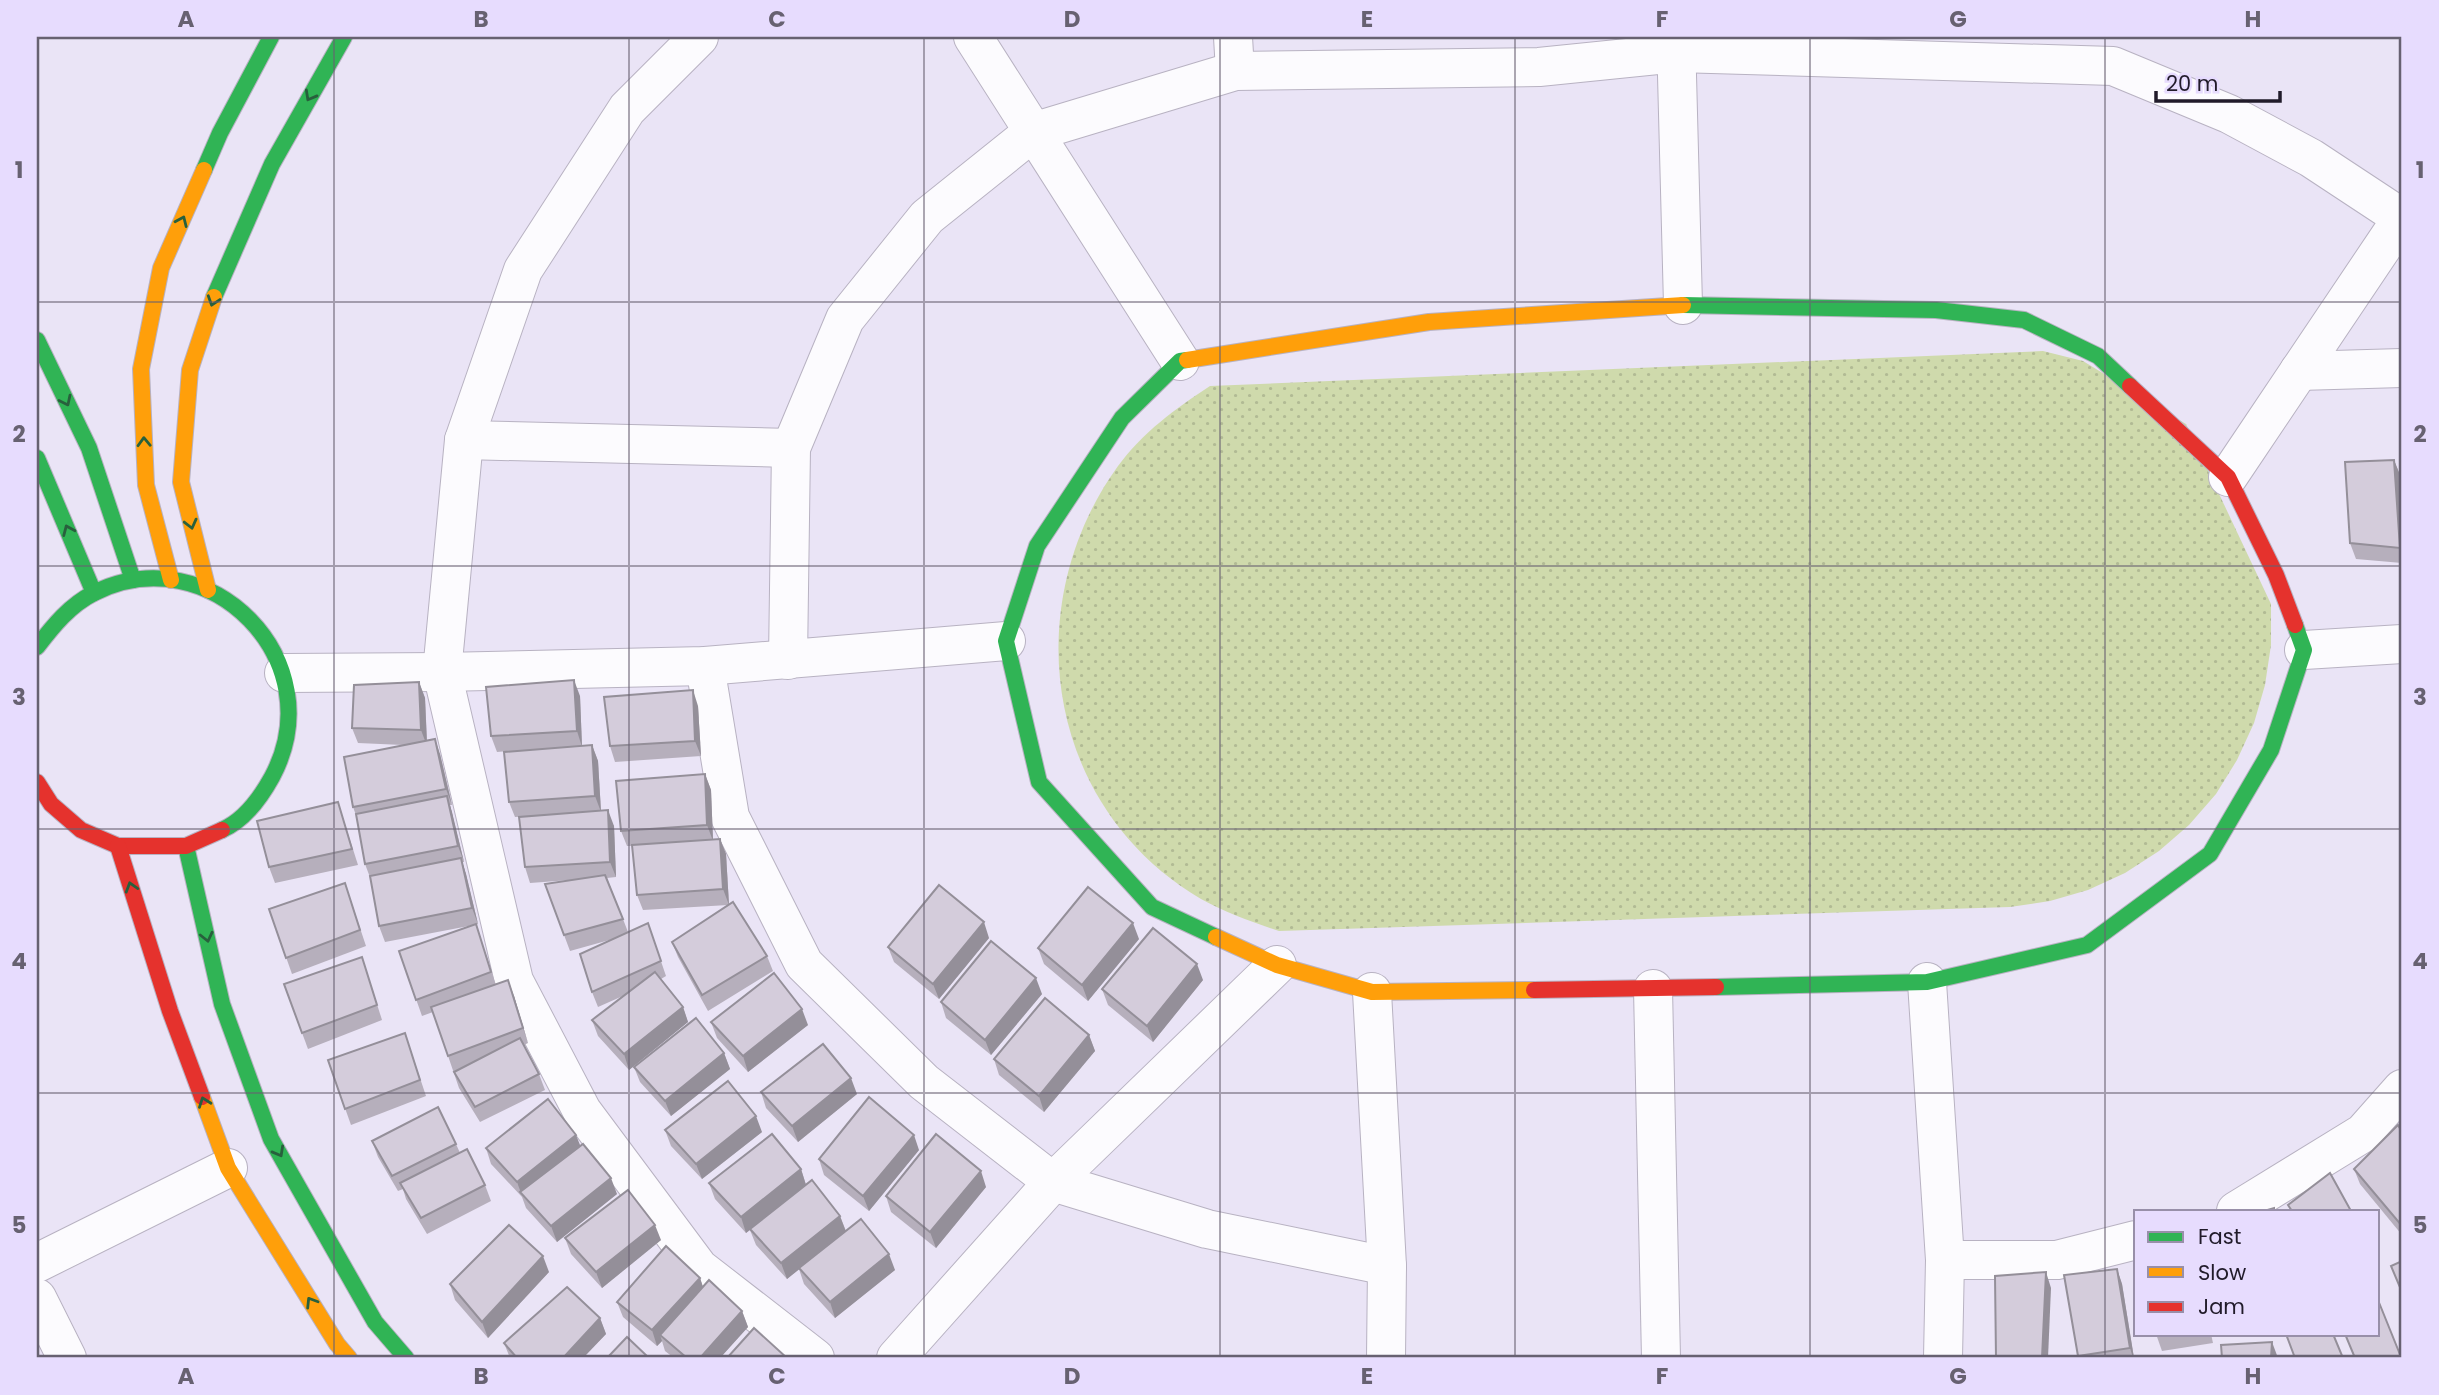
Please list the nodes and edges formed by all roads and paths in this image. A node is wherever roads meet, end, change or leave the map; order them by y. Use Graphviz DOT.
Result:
graph roads {
  1 [pos="271,37"];
  2 [pos="344,37"];
  3 [pos="699,37"];
  4 [pos="973,37"];
  5 [pos="1677,45"];
  6 [pos="1474,52"];
  7 [pos="1234,54"];
  8 [pos="1033,132"];
  9 [pos="2402,218"];
  10 [pos="1683,305"];
  11 [pos="37,340"];
  12 [pos="1180,361"];
  13 [pos="2402,368"];
  14 [pos="2299,371"];
  15 [pos="464,440"];
  16 [pos="791,448"];
  17 [pos="37,458"];
  18 [pos="2228,477"];
  19 [pos="134,580"];
  20 [pos="171,580"];
  21 [pos="208,590"];
  22 [pos="94,593"];
  23 [pos="1006,641"];
  24 [pos="2402,643"];
  25 [pos="37,647"];
  26 [pos="2304,650"];
  27 [pos="788,660"];
  28 [pos="705,666"];
  29 [pos="284,673"];
  30 [pos="442,673"];
  31 [pos="37,782"];
  32 [pos="118,845"];
  33 [pos="186,846"];
  34 [pos="1277,965"];
  35 [pos="1927,982"];
  36 [pos="1653,989"];
  37 [pos="1371,992"];
  38 [pos="2402,1089"];
  39 [pos="228,1168"];
  40 [pos="1053,1182"];
  41 [pos="2238,1210"];
  42 [pos="2134,1241"];
  43 [pos="1945,1259"];
  44 [pos="37,1263"];
  45 [pos="1387,1266"];
  46 [pos="37,1298"];
  47 [pos="67,1358"];
  48 [pos="349,1358"];
  49 [pos="407,1358"];
  50 [pos="815,1358"];
  51 [pos="896,1358"];
  52 [pos="1386,1358"];
  53 [pos="1661,1358"];
  54 [pos="1943,1358"];
  20 -- 1 [label="street, one-way"];
  2 -- 21 [label="street, one-way"];
  3 -- 15 [label="street"];
  4 -- 8 [label="street"];
  5 -- 6 [label="street"];
  5 -- 9 [label="street"];
  5 -- 10 [label="street"];
  6 -- 7 [label="street"];
  7 -- 8 [label="street"];
  8 -- 12 [label="street"];
  8 -- 16 [label="street"];
  9 -- 14 [label="street"];
  10 -- 12 [label="street"];
  10 -- 18 [label="street"];
  11 -- 19 [label="street, one-way"];
  12 -- 23 [label="street"];
  13 -- 14 [label="street"];
  14 -- 18 [label="street"];
  15 -- 16 [label="street"];
  15 -- 30 [label="street"];
  16 -- 27 [label="street"];
  22 -- 17 [label="street, one-way"];
  18 -- 26 [label="street"];
  19 -- 20 [label="street"];
  19 -- 22 [label="street"];
  20 -- 21 [label="street"];
  21 -- 29 [label="street"];
  22 -- 25 [label="street"];
  23 -- 27 [label="street"];
  23 -- 34 [label="street"];
  24 -- 26 [label="street"];
  26 -- 35 [label="street"];
  27 -- 28 [label="street"];
  28 -- 30 [label="street"];
  28 -- 40 [label="street"];
  29 -- 30 [label="street"];
  29 -- 33 [label="street"];
  30 -- 50 [label="street"];
  31 -- 32 [label="street"];
  32 -- 33 [label="street"];
  39 -- 32 [label="street, one-way"];
  33 -- 49 [label="street, one-way"];
  34 -- 37 [label="street"];
  34 -- 40 [label="street"];
  35 -- 36 [label="street"];
  35 -- 43 [label="street"];
  36 -- 37 [label="street"];
  36 -- 53 [label="street"];
  37 -- 45 [label="street"];
  38 -- 41 [label="street"];
  39 -- 44 [label="street"];
  48 -- 39 [label="street, one-way"];
  40 -- 45 [label="street"];
  40 -- 51 [label="street"];
  42 -- 43 [label="street"];
  43 -- 54 [label="street"];
  45 -- 52 [label="street"];
  46 -- 47 [label="street"];
}
